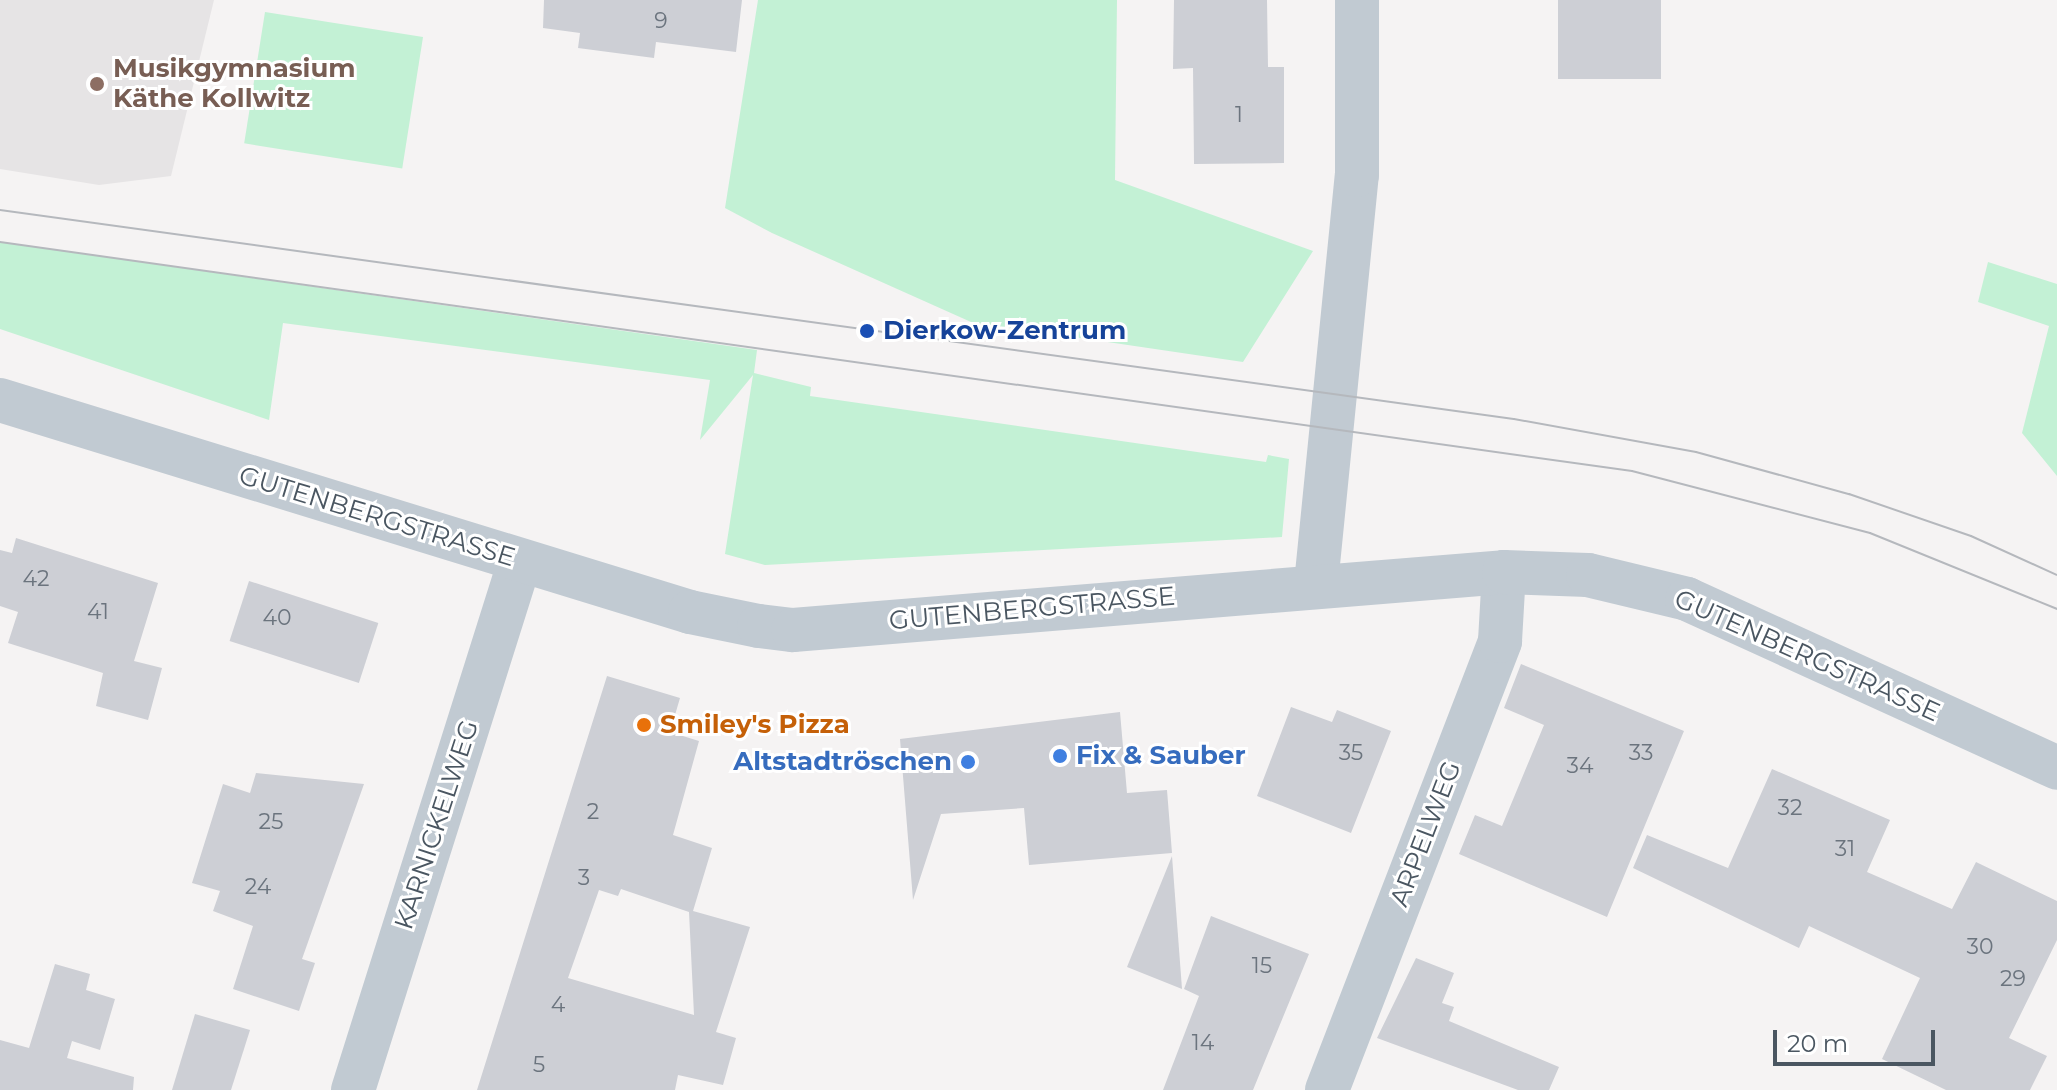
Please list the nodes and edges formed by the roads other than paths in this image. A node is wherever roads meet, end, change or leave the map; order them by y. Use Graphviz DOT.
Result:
graph roads {
  1 [pos="1357,0"];
  2 [pos="0,400"];
  3 [pos="520,561"];
  4 [pos="1504,572"];
  5 [pos="1316,584"];
  6 [pos="2057,768"];
  7 [pos="353,1090"];
  8 [pos="1327,1090"];
  1 -- 5 [label="street"];
  2 -- 3 [label="street, GUTENBERGSTRASSE"];
  3 -- 5 [label="street, GUTENBERGSTRASSE"];
  3 -- 7 [label="street, KARNICKELWEG"];
  4 -- 5 [label="street, GUTENBERGSTRASSE"];
  4 -- 6 [label="street, GUTENBERGSTRASSE"];
  4 -- 8 [label="street, ARPELWEG"];
}
